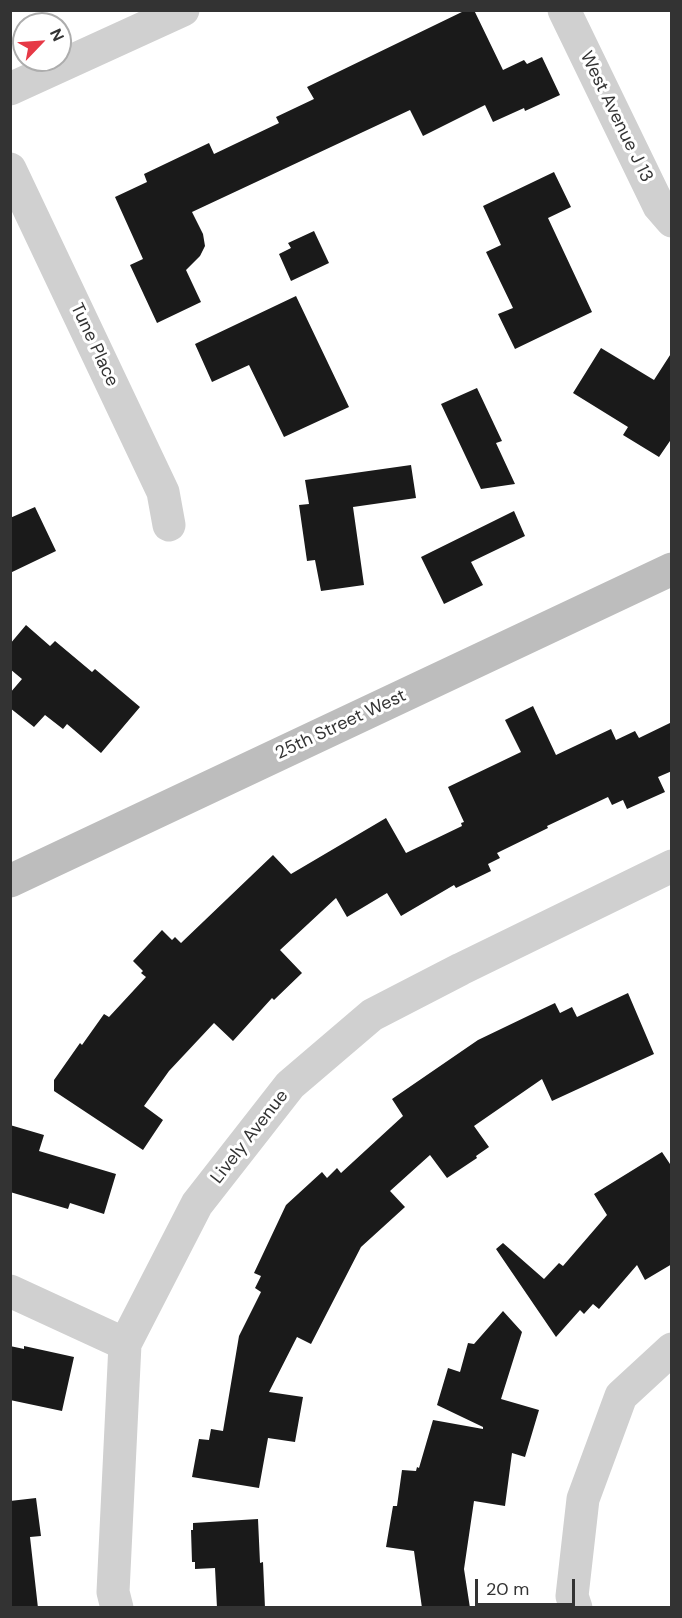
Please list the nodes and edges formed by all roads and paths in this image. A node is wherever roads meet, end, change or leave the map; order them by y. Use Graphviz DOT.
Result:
graph roads {
  1 [pos="183,10"];
  2 [pos="564,10"];
  3 [pos="10,88"];
  4 [pos="10,169"];
  5 [pos="672,221"];
  6 [pos="169,525"];
  7 [pos="672,569"];
  8 [pos="672,866"];
  9 [pos="10,881"];
  10 [pos="10,1291"];
  11 [pos="125,1344"];
  12 [pos="672,1349"];
  13 [pos="117,1608"];
  14 [pos="576,1608"];
  1 -- 3 [label="street"];
  2 -- 5 [label="street, West Avenue J 13"];
  4 -- 6 [label="street, Tune Place"];
  7 -- 9 [label="street, 25th Street West"];
  8 -- 11 [label="street, Lively Avenue"];
  10 -- 11 [label="street"];
  11 -- 13 [label="street, Lively Avenue"];
  12 -- 14 [label="street"];
}
